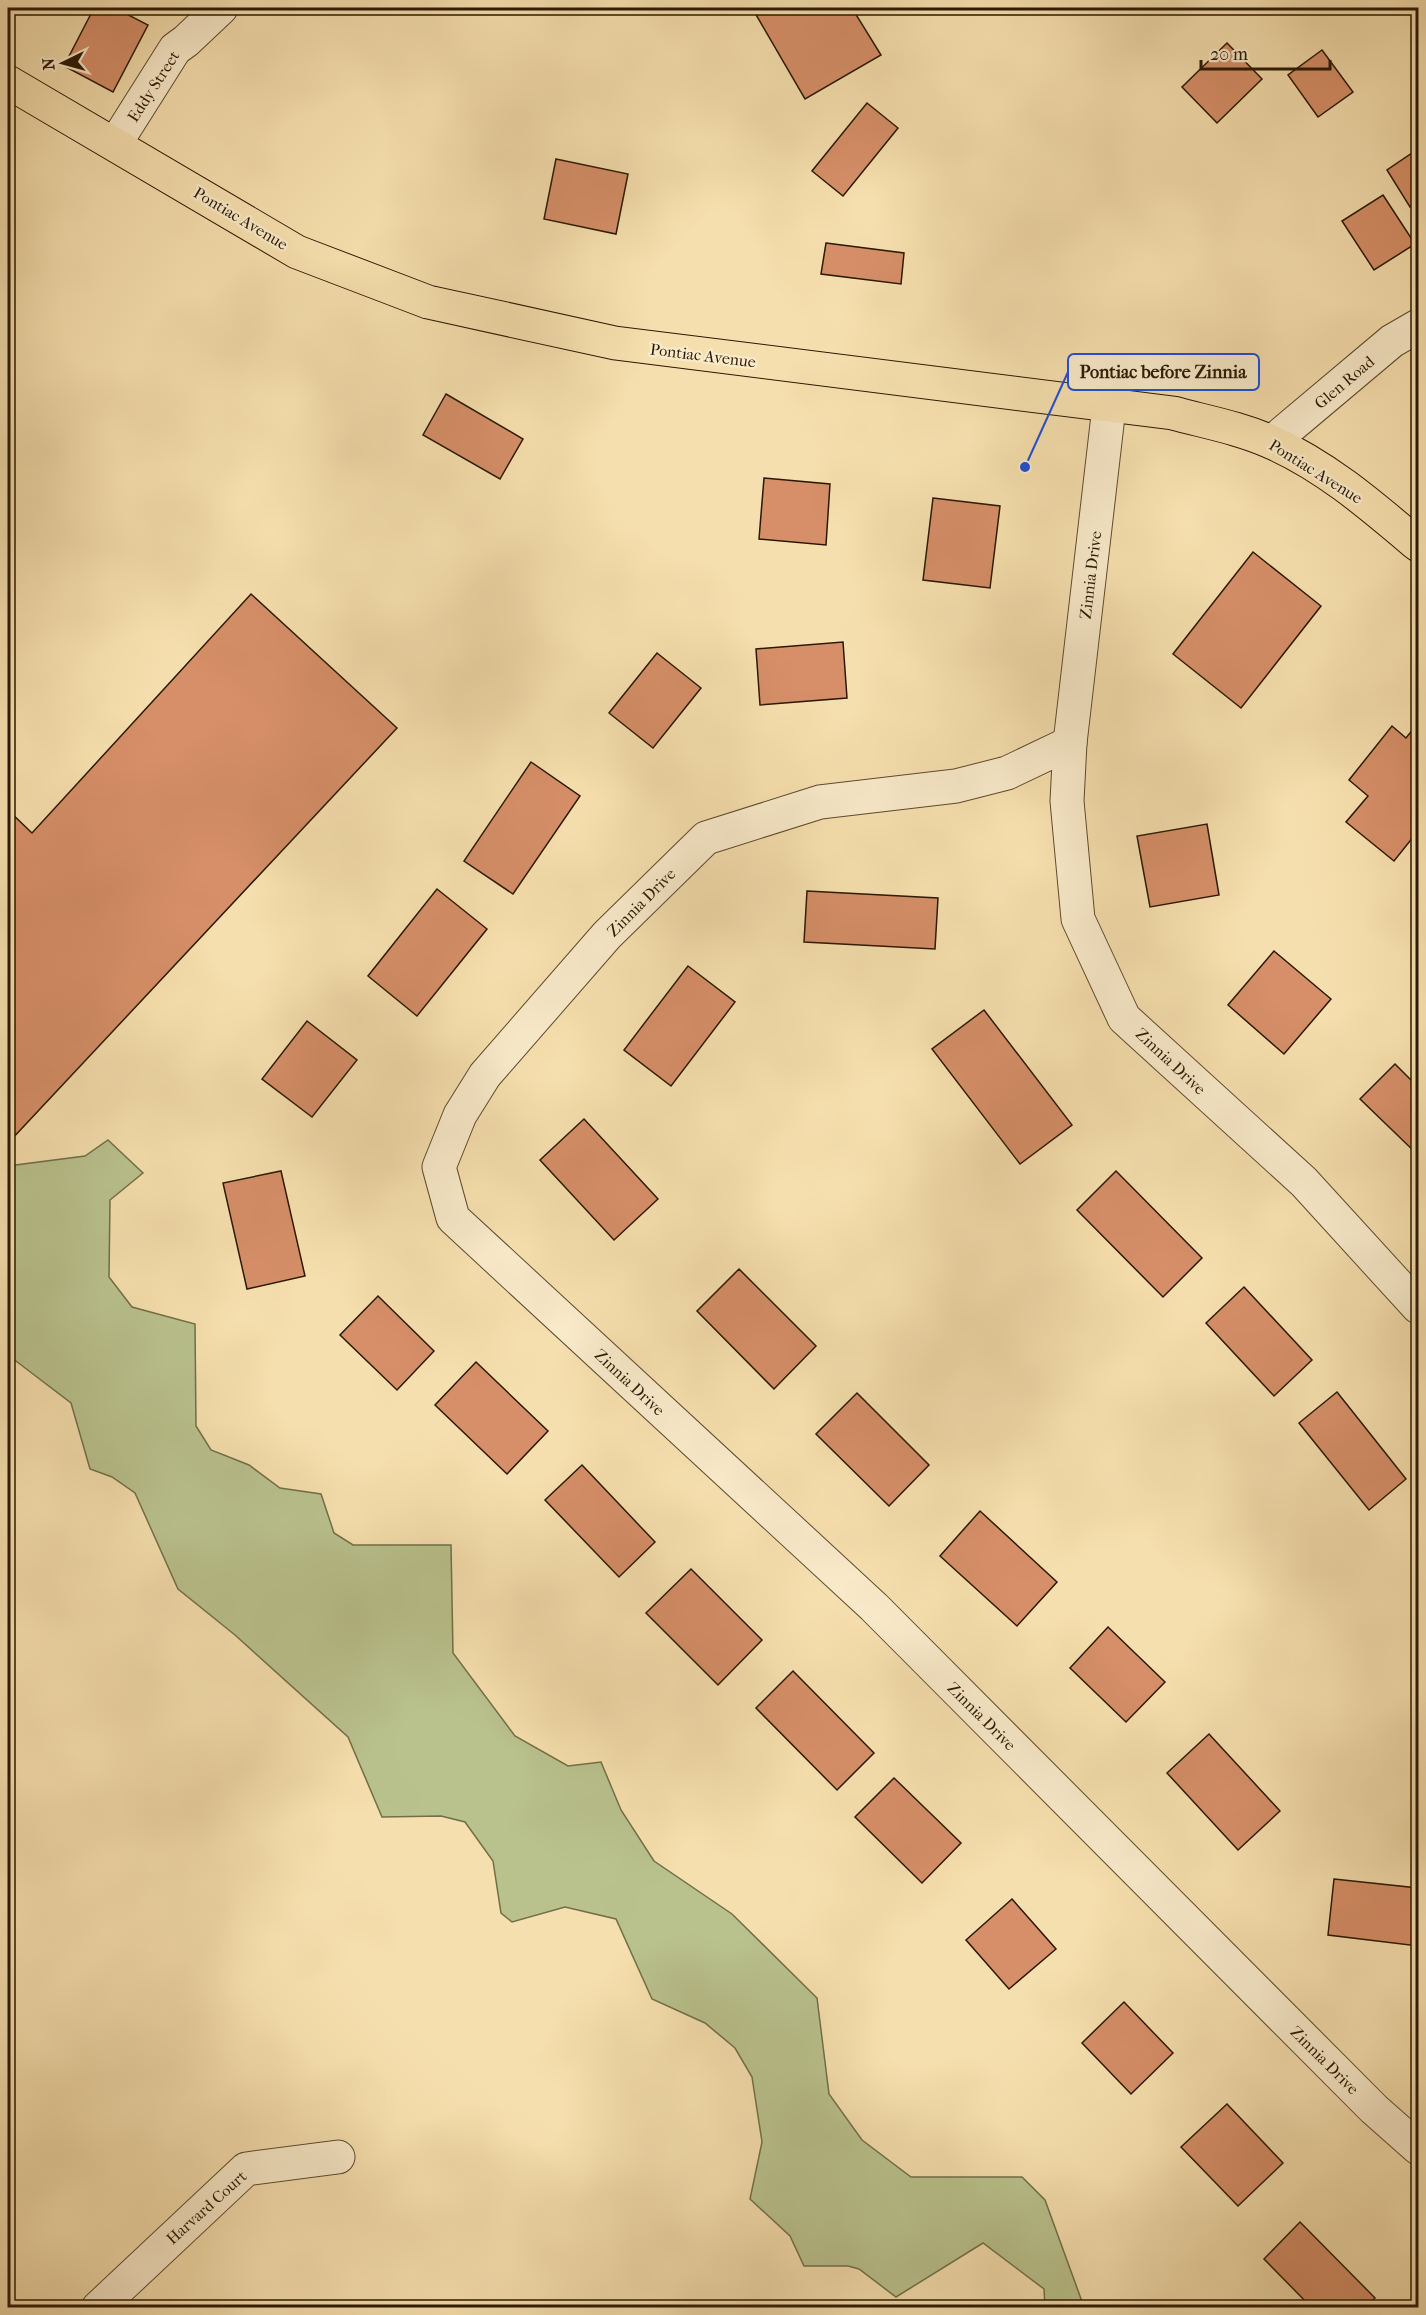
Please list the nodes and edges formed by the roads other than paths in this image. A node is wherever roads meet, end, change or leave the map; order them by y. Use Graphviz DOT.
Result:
graph roads {
  1 [pos="221,8"];
  2 [pos="8,82"];
  3 [pos="115,144"];
  4 [pos="1419,326"];
  5 [pos="1109,407"];
  6 [pos="1272,442"];
  7 [pos="1419,545"];
  8 [pos="1070,743"];
  9 [pos="1419,1307"];
  10 [pos="1419,2148"];
  11 [pos="338,2157"];
  12 [pos="98,2307"];
  1 -- 3 [label="street, Eddy Street"];
  2 -- 3 [label="main road, Pontiac Avenue"];
  3 -- 5 [label="main road, Pontiac Avenue"];
  4 -- 6 [label="street, Glen Road"];
  5 -- 6 [label="main road, Pontiac Avenue"];
  5 -- 8 [label="street, Zinnia Drive"];
  6 -- 7 [label="main road, Pontiac Avenue"];
  8 -- 9 [label="street, Zinnia Drive"];
  8 -- 10 [label="street, Zinnia Drive"];
  11 -- 12 [label="street, Harvard Court"];
}
